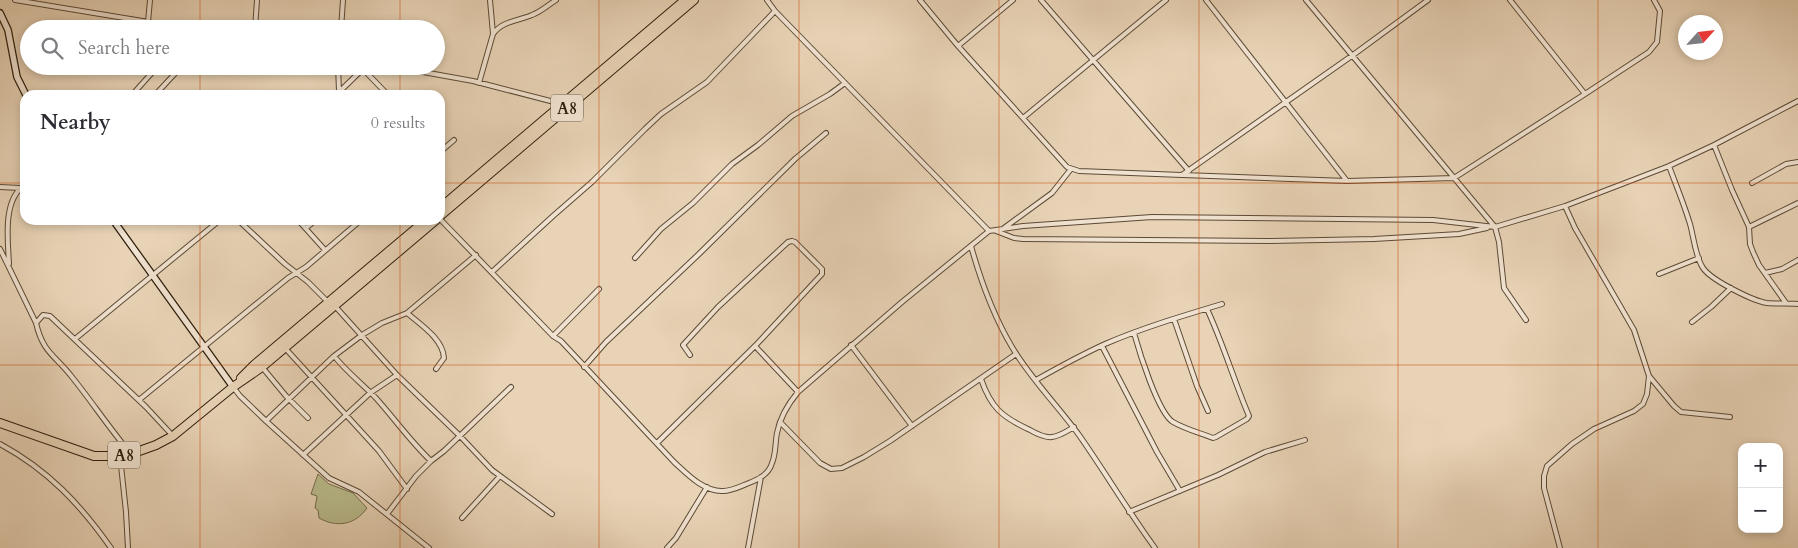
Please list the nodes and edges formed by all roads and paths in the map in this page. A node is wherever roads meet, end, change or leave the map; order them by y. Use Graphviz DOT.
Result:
graph roads {
  1 [pos="15,0"];
  2 [pos="51,0"];
  3 [pos="150,0"];
  4 [pos="258,0"];
  5 [pos="343,0"];
  6 [pos="490,0"];
  7 [pos="556,0"];
  8 [pos="685,0"];
  9 [pos="694,0"];
  10 [pos="767,0"];
  11 [pos="920,0"];
  12 [pos="1013,0"];
  13 [pos="1041,0"];
  14 [pos="1166,0"];
  15 [pos="1206,0"];
  16 [pos="1306,0"];
  17 [pos="1419,0"];
  18 [pos="1428,0"];
  19 [pos="1510,0"];
  20 [pos="1654,0"];
  21 [pos="1423,4"];
  22 [pos="51,6"];
  23 [pos="775,11"];
  24 [pos="0,13"];
  25 [pos="136,20"];
  26 [pos="148,20"];
  27 [pos="256,20"];
  28 [pos="342,20"];
  29 [pos="493,34"];
  30 [pos="958,46"];
  31 [pos="1353,55"];
  32 [pos="1094,61"];
  33 [pos="150,75"];
  34 [pos="174,75"];
  35 [pos="338,75"];
  36 [pos="358,75"];
  37 [pos="371,75"];
  38 [pos="437,75"];
  39 [pos="479,83"];
  40 [pos="845,83"];
  41 [pos="24,90"];
  42 [pos="136,90"];
  43 [pos="160,90"];
  44 [pos="338,90"];
  45 [pos="342,90"];
  46 [pos="384,90"];
  47 [pos="1585,94"];
  48 [pos="1798,101"];
  49 [pos="1287,102"];
  50 [pos="562,104"];
  51 [pos="1023,118"];
  52 [pos="826,133"];
  53 [pos="454,140"];
  54 [pos="1714,145"];
  55 [pos="445,147"];
  56 [pos="1798,162"];
  57 [pos="1669,166"];
  58 [pos="1071,169"];
  59 [pos="1189,171"];
  60 [pos="1182,175"];
  61 [pos="1454,178"];
  62 [pos="1347,181"];
  63 [pos="1752,183"];
  64 [pos="0,187"];
  65 [pos="20,188"];
  66 [pos="1798,202"];
  67 [pos="445,204"];
  68 [pos="1564,206"];
  69 [pos="445,214"];
  70 [pos="445,223"];
  71 [pos="117,225"];
  72 [pos="214,225"];
  73 [pos="244,225"];
  74 [pos="303,225"];
  75 [pos="310,225"];
  76 [pos="355,225"];
  77 [pos="420,225"];
  78 [pos="430,225"];
  79 [pos="1493,227"];
  80 [pos="1749,227"];
  81 [pos="306,228"];
  82 [pos="1002,229"];
  83 [pos="992,230"];
  84 [pos="971,246"];
  85 [pos="0,249"];
  86 [pos="325,250"];
  87 [pos="476,255"];
  88 [pos="635,258"];
  89 [pos="1699,258"];
  90 [pos="1798,260"];
  91 [pos="8,264"];
  92 [pos="296,272"];
  93 [pos="492,272"];
  94 [pos="1764,273"];
  95 [pos="1659,274"];
  96 [pos="153,275"];
  97 [pos="1731,288"];
  98 [pos="599,289"];
  99 [pos="1786,303"];
  100 [pos="331,304"];
  101 [pos="1222,304"];
  102 [pos="1798,304"];
  103 [pos="1206,308"];
  104 [pos="407,313"];
  105 [pos="1174,319"];
  106 [pos="1526,320"];
  107 [pos="1692,322"];
  108 [pos="36,323"];
  109 [pos="1134,333"];
  110 [pos="362,335"];
  111 [pos="553,336"];
  112 [pos="75,339"];
  113 [pos="851,345"];
  114 [pos="204,346"];
  115 [pos="755,346"];
  116 [pos="1102,346"];
  117 [pos="284,348"];
  118 [pos="1016,354"];
  119 [pos="690,355"];
  120 [pos="334,356"];
  121 [pos="262,367"];
  122 [pos="584,367"];
  123 [pos="436,369"];
  124 [pos="397,375"];
  125 [pos="1649,376"];
  126 [pos="312,378"];
  127 [pos="981,379"];
  128 [pos="1036,380"];
  129 [pos="233,387"];
  130 [pos="511,387"];
  131 [pos="798,392"];
  132 [pos="370,393"];
  133 [pos="289,399"];
  134 [pos="139,400"];
  135 [pos="1208,411"];
  136 [pos="346,416"];
  137 [pos="1730,417"];
  138 [pos="308,418"];
  139 [pos="266,421"];
  140 [pos="780,422"];
  141 [pos="0,423"];
  142 [pos="912,426"];
  143 [pos="1074,427"];
  144 [pos="173,436"];
  145 [pos="460,436"];
  146 [pos="1305,440"];
  147 [pos="657,443"];
  148 [pos="0,444"];
  149 [pos="131,454"];
  150 [pos="303,455"];
  151 [pos="120,456"];
  152 [pos="431,461"];
  153 [pos="500,476"];
  154 [pos="762,477"];
  155 [pos="707,487"];
  156 [pos="407,489"];
  157 [pos="1180,491"];
  158 [pos="1129,512"];
  159 [pos="387,514"];
  160 [pos="552,514"];
  161 [pos="462,518"];
  162 [pos="111,548"];
  163 [pos="128,548"];
  164 [pos="429,548"];
  165 [pos="667,548"];
  166 [pos="748,548"];
  167 [pos="1155,548"];
  168 [pos="1560,548"];
  1 -- 22 [label="street"];
  2 -- 22 [label="street"];
  3 -- 26 [label="street"];
  4 -- 27 [label="street"];
  5 -- 28 [label="street"];
  6 -- 29 [label="street"];
  7 -- 29 [label="street"];
  8 -- 50 [label="highway, A8"];
  9 -- 69 [label="highway, A8"];
  10 -- 23 [label="street"];
  11 -- 30 [label="street"];
  12 -- 30 [label="street"];
  13 -- 32 [label="street"];
  14 -- 32 [label="street"];
  15 -- 49 [label="street"];
  16 -- 31 [label="street"];
  17 -- 21 [label="street"];
  18 -- 21 [label="street"];
  19 -- 47 [label="street"];
  20 -- 47 [label="street"];
  21 -- 31 [label="street"];
  22 -- 25 [label="street"];
  23 -- 40 [label="street"];
  23 -- 93 [label="street"];
  24 -- 41 [label="street"];
  29 -- 39 [label="street"];
  30 -- 51 [label="street"];
  31 -- 49 [label="street"];
  31 -- 61 [label="street"];
  32 -- 51 [label="street"];
  32 -- 59 [label="street"];
  33 -- 42 [label="street"];
  34 -- 43 [label="street"];
  35 -- 44 [label="street"];
  36 -- 45 [label="street"];
  37 -- 46 [label="street"];
  38 -- 39 [label="street"];
  39 -- 50 [label="street"];
  40 -- 83 [label="street"];
  40 -- 88 [label="street"];
  47 -- 61 [label="street"];
  48 -- 54 [label="street"];
  49 -- 59 [label="street"];
  49 -- 62 [label="street"];
  50 -- 67 [label="highway, A8"];
  51 -- 58 [label="street"];
  52 -- 122 [label="street"];
  53 -- 55 [label="street"];
  54 -- 57 [label="street"];
  54 -- 80 [label="street"];
  56 -- 63 [label="street"];
  57 -- 68 [label="street"];
  57 -- 89 [label="street"];
  58 -- 60 [label="street"];
  58 -- 82 [label="street"];
  59 -- 60 [label="street"];
  60 -- 62 [label="street"];
  61 -- 62 [label="street"];
  61 -- 79 [label="street"];
  64 -- 65 [label="street"];
  65 -- 91 [label="street"];
  66 -- 80 [label="street"];
  68 -- 79 [label="street"];
  68 -- 125 [label="street"];
  70 -- 87 [label="street"];
  71 -- 96 [label="street"];
  72 -- 96 [label="street"];
  73 -- 92 [label="street"];
  74 -- 81 [label="street"];
  75 -- 81 [label="street"];
  76 -- 86 [label="street"];
  77 -- 100 [label="highway, A8"];
  78 -- 100 [label="highway, A8"];
  79 -- 82 [label="street"];
  79 -- 83 [label="street"];
  79 -- 106 [label="street"];
  80 -- 94 [label="street"];
  81 -- 86 [label="street"];
  82 -- 83 [label="street"];
  83 -- 84 [label="street"];
  84 -- 113 [label="street"];
  84 -- 118 [label="street"];
  85 -- 91 [label="street"];
  86 -- 92 [label="street"];
  87 -- 93 [label="street"];
  87 -- 104 [label="street"];
  89 -- 95 [label="street"];
  89 -- 97 [label="street"];
  90 -- 94 [label="street"];
  91 -- 108 [label="street"];
  92 -- 100 [label="street"];
  92 -- 114 [label="street"];
  93 -- 111 [label="street"];
  94 -- 99 [label="street"];
  96 -- 112 [label="street"];
  96 -- 114 [label="street"];
  97 -- 99 [label="street"];
  97 -- 107 [label="street"];
  98 -- 111 [label="street"];
  99 -- 102 [label="street"];
  100 -- 110 [label="street"];
  100 -- 117 [label="highway, A8"];
  100 -- 129 [label="highway, A8"];
  101 -- 103 [label="street"];
  103 -- 105 [label="street"];
  103 -- 109 [label="street"];
  104 -- 110 [label="street"];
  104 -- 123 [label="street"];
  105 -- 109 [label="street"];
  105 -- 135 [label="street"];
  108 -- 112 [label="street"];
  108 -- 149 [label="street"];
  109 -- 116 [label="street"];
  110 -- 120 [label="street"];
  110 -- 124 [label="street"];
  111 -- 122 [label="street"];
  112 -- 134 [label="street"];
  113 -- 131 [label="street"];
  113 -- 142 [label="street"];
  114 -- 129 [label="street"];
  114 -- 134 [label="street"];
  115 -- 119 [label="street"];
  115 -- 131 [label="street"];
  115 -- 147 [label="street"];
  116 -- 128 [label="street"];
  116 -- 157 [label="street"];
  117 -- 121 [label="highway, A8"];
  117 -- 126 [label="street"];
  118 -- 127 [label="street"];
  118 -- 128 [label="street"];
  120 -- 126 [label="street"];
  120 -- 132 [label="street"];
  121 -- 129 [label="highway, A8"];
  121 -- 133 [label="street"];
  122 -- 147 [label="street"];
  124 -- 132 [label="street"];
  124 -- 145 [label="street"];
  125 -- 137 [label="street"];
  125 -- 168 [label="street"];
  126 -- 133 [label="street"];
  126 -- 136 [label="street"];
  127 -- 142 [label="street"];
  127 -- 143 [label="street"];
  128 -- 143 [label="street"];
  129 -- 139 [label="street"];
  129 -- 144 [label="highway, A8"];
  130 -- 145 [label="street"];
  131 -- 140 [label="street"];
  132 -- 136 [label="street"];
  132 -- 152 [label="street"];
  133 -- 138 [label="street"];
  133 -- 139 [label="street"];
  134 -- 144 [label="street"];
  136 -- 150 [label="street"];
  136 -- 156 [label="street"];
  139 -- 150 [label="street"];
  140 -- 142 [label="street"];
  140 -- 154 [label="street"];
  141 -- 151 [label="highway, A8"];
  143 -- 158 [label="street"];
  144 -- 149 [label="highway, A8"];
  145 -- 152 [label="street"];
  145 -- 153 [label="street"];
  146 -- 157 [label="street"];
  147 -- 155 [label="street"];
  148 -- 162 [label="street"];
  149 -- 151 [label="highway, A8"];
  150 -- 159 [label="street"];
  151 -- 163 [label="street"];
  152 -- 156 [label="street"];
  153 -- 160 [label="street"];
  153 -- 161 [label="street"];
  154 -- 155 [label="street"];
  154 -- 166 [label="street"];
  155 -- 165 [label="street"];
  156 -- 159 [label="street"];
  157 -- 158 [label="street"];
  158 -- 167 [label="street"];
  159 -- 164 [label="street"];
}
